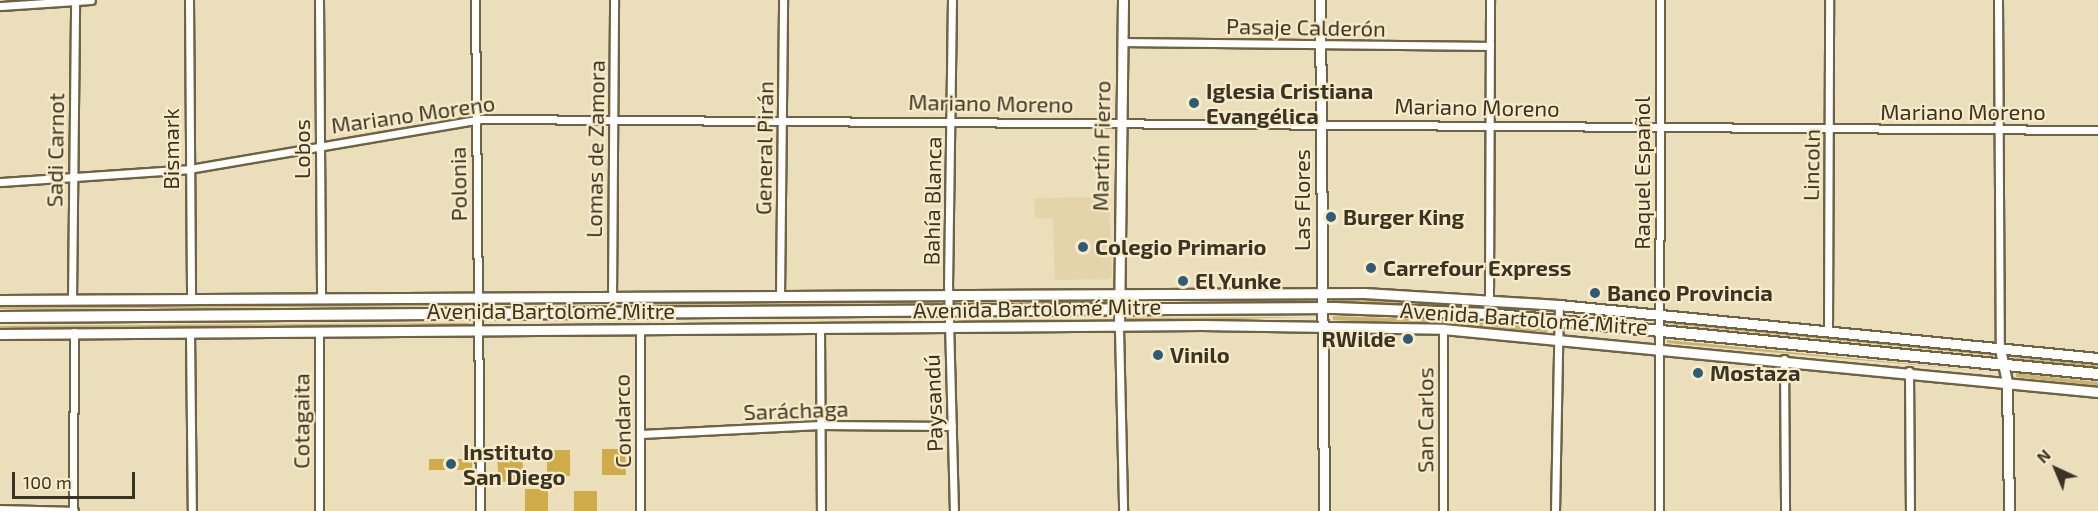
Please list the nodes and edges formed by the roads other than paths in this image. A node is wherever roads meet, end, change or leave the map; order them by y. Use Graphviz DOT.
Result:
graph roads {
  1 [pos="75,0"];
  2 [pos="91,0"];
  3 [pos="189,0"];
  4 [pos="319,0"];
  5 [pos="475,0"];
  6 [pos="614,0"];
  7 [pos="783,0"];
  8 [pos="952,0"];
  9 [pos="1123,0"];
  10 [pos="1320,0"];
  11 [pos="1490,0"];
  12 [pos="1660,0"];
  13 [pos="1829,0"];
  14 [pos="1998,0"];
  15 [pos="0,6"];
  16 [pos="1123,42"];
  17 [pos="1320,45"];
  18 [pos="1490,46"];
  19 [pos="614,118"];
  20 [pos="476,119"];
  21 [pos="951,119"];
  22 [pos="782,120"];
  23 [pos="1119,122"];
  24 [pos="1321,123"];
  25 [pos="1489,126"];
  26 [pos="1660,126"];
  27 [pos="1830,130"];
  28 [pos="1999,130"];
  29 [pos="2098,130"];
  30 [pos="320,146"];
  31 [pos="189,169"];
  32 [pos="73,178"];
  33 [pos="0,182"];
  34 [pos="1322,292"];
  35 [pos="1120,293"];
  36 [pos="948,294"];
  37 [pos="780,296"];
  38 [pos="321,298"];
  39 [pos="478,298"];
  40 [pos="612,298"];
  41 [pos="191,299"];
  42 [pos="1489,299"];
  43 [pos="0,300"];
  44 [pos="72,300"];
  45 [pos="1559,305"];
  46 [pos="1322,308"];
  47 [pos="1119,310"];
  48 [pos="949,312"];
  49 [pos="478,314"];
  50 [pos="1660,316"];
  51 [pos="0,317"];
  52 [pos="1557,322"];
  53 [pos="1322,326"];
  54 [pos="1119,327"];
  55 [pos="949,328"];
  56 [pos="820,329"];
  57 [pos="1443,329"];
  58 [pos="319,331"];
  59 [pos="478,331"];
  60 [pos="640,331"];
  61 [pos="1660,331"];
  62 [pos="1828,331"];
  63 [pos="74,332"];
  64 [pos="190,332"];
  65 [pos="0,334"];
  66 [pos="1555,338"];
  67 [pos="1660,347"];
  68 [pos="2000,349"];
  69 [pos="2098,358"];
  70 [pos="1784,359"];
  71 [pos="2004,365"];
  72 [pos="1909,371"];
  73 [pos="2098,374"];
  74 [pos="2007,382"];
  75 [pos="2098,392"];
  76 [pos="820,425"];
  77 [pos="952,426"];
  78 [pos="641,434"];
  79 [pos="0,509"];
  80 [pos="74,511"];
  81 [pos="192,511"];
  82 [pos="319,511"];
  83 [pos="480,511"];
  84 [pos="640,511"];
  85 [pos="821,511"];
  86 [pos="954,511"];
  87 [pos="1123,511"];
  88 [pos="1324,511"];
  89 [pos="1443,511"];
  90 [pos="1555,511"];
  91 [pos="1659,511"];
  92 [pos="1785,511"];
  93 [pos="1910,511"];
  94 [pos="2009,511"];
  1 -- 2 [label="street"];
  1 -- 15 [label="street"];
  1 -- 32 [label="street, Sadi Carnot"];
  3 -- 31 [label="street, Bismark"];
  4 -- 30 [label="street, Lobos"];
  5 -- 20 [label="street, Polonia"];
  6 -- 19 [label="street, Lomas de Zamora"];
  7 -- 22 [label="street, General Pirán"];
  8 -- 21 [label="street, Bahía Blanca"];
  9 -- 16 [label="street, Martín Fierro"];
  10 -- 17 [label="street, Las Flores"];
  11 -- 18 [label="street"];
  12 -- 26 [label="street, Raquel Español"];
  13 -- 27 [label="street, Lincoln"];
  14 -- 28 [label="street"];
  16 -- 17 [label="street, Pasaje Calderón"];
  16 -- 23 [label="street, Martín Fierro"];
  17 -- 18 [label="street, Pasaje Calderón"];
  17 -- 24 [label="street, Las Flores"];
  18 -- 25 [label="street"];
  19 -- 20 [label="street, Mariano Moreno"];
  19 -- 22 [label="street, Mariano Moreno"];
  19 -- 40 [label="street, Lomas de Zamora"];
  20 -- 30 [label="street, Mariano Moreno"];
  20 -- 39 [label="street, Polonia"];
  21 -- 22 [label="street, Mariano Moreno"];
  21 -- 23 [label="street, Mariano Moreno"];
  21 -- 36 [label="street, Bahía Blanca"];
  22 -- 37 [label="street, General Pirán"];
  23 -- 24 [label="street, Mariano Moreno"];
  23 -- 35 [label="street, Martín Fierro"];
  24 -- 25 [label="street, Mariano Moreno"];
  24 -- 34 [label="street, Las Flores"];
  25 -- 26 [label="street, Mariano Moreno"];
  25 -- 42 [label="street"];
  26 -- 27 [label="street, Mariano Moreno"];
  26 -- 50 [label="street, Raquel Español"];
  27 -- 28 [label="street, Mariano Moreno"];
  27 -- 62 [label="street, Lincoln"];
  28 -- 29 [label="street, Mariano Moreno"];
  28 -- 68 [label="street"];
  30 -- 31 [label="street, Mariano Moreno"];
  30 -- 38 [label="street, Lobos"];
  31 -- 32 [label="street, Mariano Moreno"];
  31 -- 41 [label="street, Bismark"];
  32 -- 33 [label="street, Mariano Moreno"];
  32 -- 44 [label="street, Sadi Carnot"];
  34 -- 35 [label="street, Avenida Bartolomé Mitre"];
  34 -- 42 [label="street, Avenida Bartolomé Mitre"];
  34 -- 46 [label="street, Las Flores"];
  35 -- 36 [label="street, Avenida Bartolomé Mitre"];
  35 -- 47 [label="street, Martín Fierro"];
  36 -- 37 [label="street, Avenida Bartolomé Mitre"];
  36 -- 48 [label="street, Paysandú"];
  37 -- 40 [label="street, Avenida Bartolomé Mitre"];
  38 -- 39 [label="street, Avenida Bartolomé Mitre"];
  38 -- 41 [label="street, Avenida Bartolomé Mitre"];
  39 -- 40 [label="street, Avenida Bartolomé Mitre"];
  39 -- 49 [label="street, Polonia"];
  41 -- 44 [label="street, Avenida Bartolomé Mitre"];
  42 -- 45 [label="street, Avenida Bartolomé Mitre"];
  43 -- 44 [label="street, Avenida Bartolomé Mitre"];
  45 -- 50 [label="street, Avenida Bartolomé Mitre"];
  45 -- 52 [label="street"];
  46 -- 47 [label="main road, Avenida Bartolomé Mitre"];
  46 -- 52 [label="main road, Avenida Bartolomé Mitre"];
  46 -- 53 [label="street, Las Flores"];
  47 -- 48 [label="main road, Avenida Bartolomé Mitre"];
  47 -- 54 [label="street, Martín Fierro"];
  48 -- 49 [label="main road, Avenida Bartolomé Mitre"];
  48 -- 55 [label="street, Paysandú"];
  49 -- 51 [label="main road, Avenida Bartolomé Mitre"];
  49 -- 59 [label="street, Polonia"];
  50 -- 61 [label="street, Raquel Español"];
  50 -- 62 [label="street, Avenida Bartolomé Mitre"];
  52 -- 61 [label="main road, Avenida Bartolomé Mitre"];
  52 -- 66 [label="street"];
  53 -- 54 [label="street, Avenida Bartolomé Mitre"];
  53 -- 57 [label="street, Avenida Bartolomé Mitre"];
  53 -- 88 [label="street, Las Flores"];
  54 -- 55 [label="street, Avenida Bartolomé Mitre"];
  54 -- 87 [label="street"];
  55 -- 56 [label="street, Avenida Bartolomé Mitre"];
  55 -- 77 [label="street, Paysandú"];
  56 -- 60 [label="street, Avenida Bartolomé Mitre"];
  56 -- 76 [label="street"];
  57 -- 66 [label="street, Avenida Bartolomé Mitre"];
  57 -- 89 [label="street, San Carlos"];
  58 -- 59 [label="street, Avenida Bartolomé Mitre"];
  58 -- 64 [label="street, Avenida Bartolomé Mitre"];
  58 -- 82 [label="street, Cotagaita"];
  59 -- 60 [label="street, Avenida Bartolomé Mitre"];
  59 -- 83 [label="street, Polonia"];
  60 -- 78 [label="street, Condarco"];
  61 -- 67 [label="street, Raquel Español"];
  61 -- 71 [label="main road, Avenida Bartolomé Mitre"];
  62 -- 68 [label="street, Avenida Bartolomé Mitre"];
  63 -- 64 [label="street, Avenida Bartolomé Mitre"];
  63 -- 65 [label="street, Avenida Bartolomé Mitre"];
  63 -- 80 [label="street"];
  64 -- 81 [label="street"];
  66 -- 67 [label="street, Avenida Bartolomé Mitre"];
  66 -- 90 [label="street"];
  67 -- 70 [label="street, Avenida Bartolomé Mitre"];
  67 -- 91 [label="street, Raquel Español"];
  68 -- 69 [label="street, Avenida Bartolomé Mitre"];
  68 -- 71 [label="street"];
  70 -- 72 [label="street, Avenida Bartolomé Mitre"];
  70 -- 92 [label="street"];
  71 -- 73 [label="main road, Avenida Bartolomé Mitre"];
  71 -- 74 [label="street"];
  72 -- 74 [label="street, Avenida Bartolomé Mitre"];
  72 -- 93 [label="street"];
  74 -- 75 [label="street, Avenida Bartolomé Mitre"];
  74 -- 94 [label="street"];
  76 -- 77 [label="street, Saráchaga"];
  76 -- 78 [label="street, Saráchaga"];
  76 -- 85 [label="street"];
  77 -- 86 [label="street, Paysandú"];
  78 -- 84 [label="street, Condarco"];
  79 -- 80 [label="street"];
}
